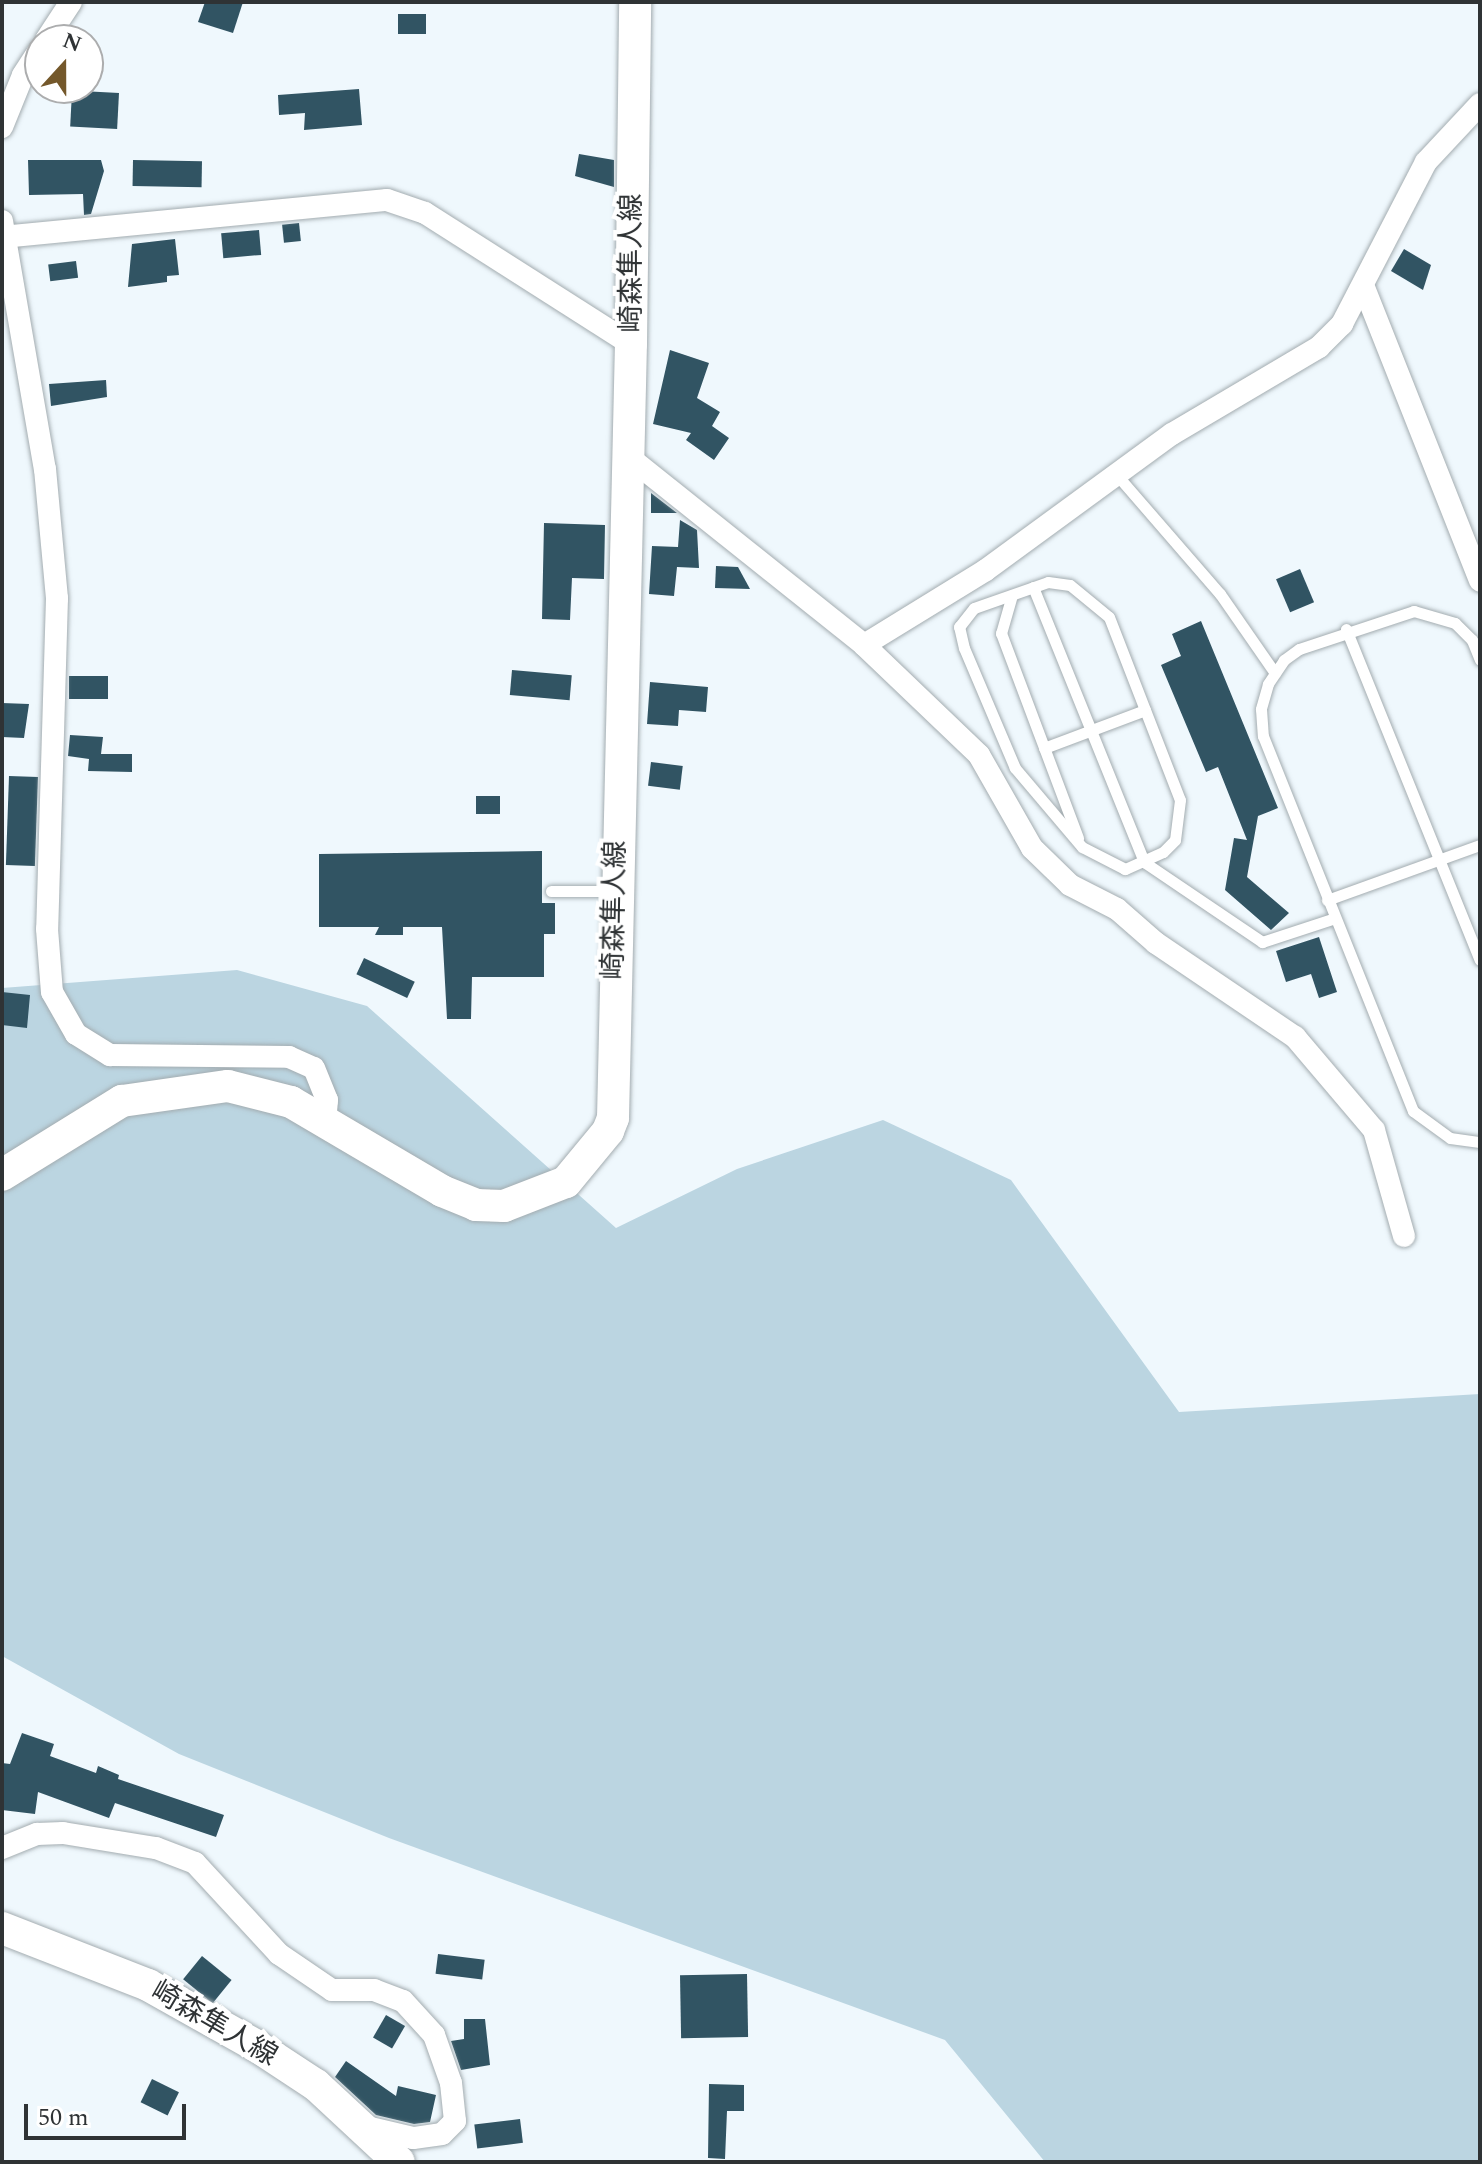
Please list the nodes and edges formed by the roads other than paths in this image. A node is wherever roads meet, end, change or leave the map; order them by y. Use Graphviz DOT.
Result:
graph roads {
  1 [pos="71,2"];
  2 [pos="635,2"];
  3 [pos="57,24"];
  4 [pos="24,73"];
  5 [pos="1480,104"];
  6 [pos="2,127"];
  7 [pos="4,231"];
  8 [pos="1363,285"];
  9 [pos="631,344"];
  10 [pos="625,454"];
  11 [pos="1115,474"];
  12 [pos="1480,581"];
  13 [pos="1033,587"];
  14 [pos="1012,595"];
  15 [pos="1346,629"];
  16 [pos="864,645"];
  17 [pos="1480,660"];
  18 [pos="1275,673"];
  19 [pos="1145,710"];
  20 [pos="1092,733"];
  21 [pos="1044,748"];
  22 [pos="1480,845"];
  23 [pos="1082,847"];
  24 [pos="1439,860"];
  25 [pos="1144,862"];
  26 [pos="551,891"];
  27 [pos="615,891"];
  28 [pos="1327,900"];
  29 [pos="1335,918"];
  30 [pos="1480,960"];
  31 [pos="325,1125"];
  32 [pos="1480,1142"];
  33 [pos="2,1175"];
  34 [pos="1404,1236"];
  35 [pos="2,1848"];
  36 [pos="2,1928"];
  37 [pos="366,2127"];
  38 [pos="399,2162"];
  1 -- 3 [label="street"];
  2 -- 9 [label="main road, 崎森隼人線"];
  4 -- 6 [label="street"];
  5 -- 8 [label="street"];
  7 -- 9 [label="street"];
  7 -- 31 [label="street"];
  8 -- 11 [label="street"];
  8 -- 12 [label="street"];
  9 -- 10 [label="main road, 崎森隼人線"];
  10 -- 16 [label="street"];
  10 -- 27 [label="main road, 崎森隼人線"];
  11 -- 16 [label="street"];
  11 -- 18 [label="lane"];
  13 -- 14 [label="lane"];
  13 -- 19 [label="lane"];
  13 -- 20 [label="lane"];
  14 -- 21 [label="lane"];
  14 -- 23 [label="lane"];
  15 -- 17 [label="lane"];
  15 -- 18 [label="lane"];
  15 -- 24 [label="lane"];
  16 -- 34 [label="street"];
  18 -- 28 [label="lane"];
  19 -- 20 [label="lane"];
  19 -- 25 [label="lane"];
  20 -- 21 [label="lane"];
  20 -- 25 [label="lane"];
  21 -- 23 [label="lane"];
  22 -- 24 [label="lane"];
  23 -- 25 [label="lane"];
  24 -- 28 [label="lane"];
  24 -- 30 [label="lane"];
  25 -- 29 [label="lane"];
  26 -- 27 [label="lane"];
  27 -- 31 [label="main road, 崎森隼人線"];
  28 -- 29 [label="lane"];
  29 -- 32 [label="lane"];
  31 -- 33 [label="main road, 崎森隼人線"];
  35 -- 37 [label="street"];
  36 -- 37 [label="main road, 崎森隼人線"];
  37 -- 38 [label="main road, 崎森隼人線"];
}
